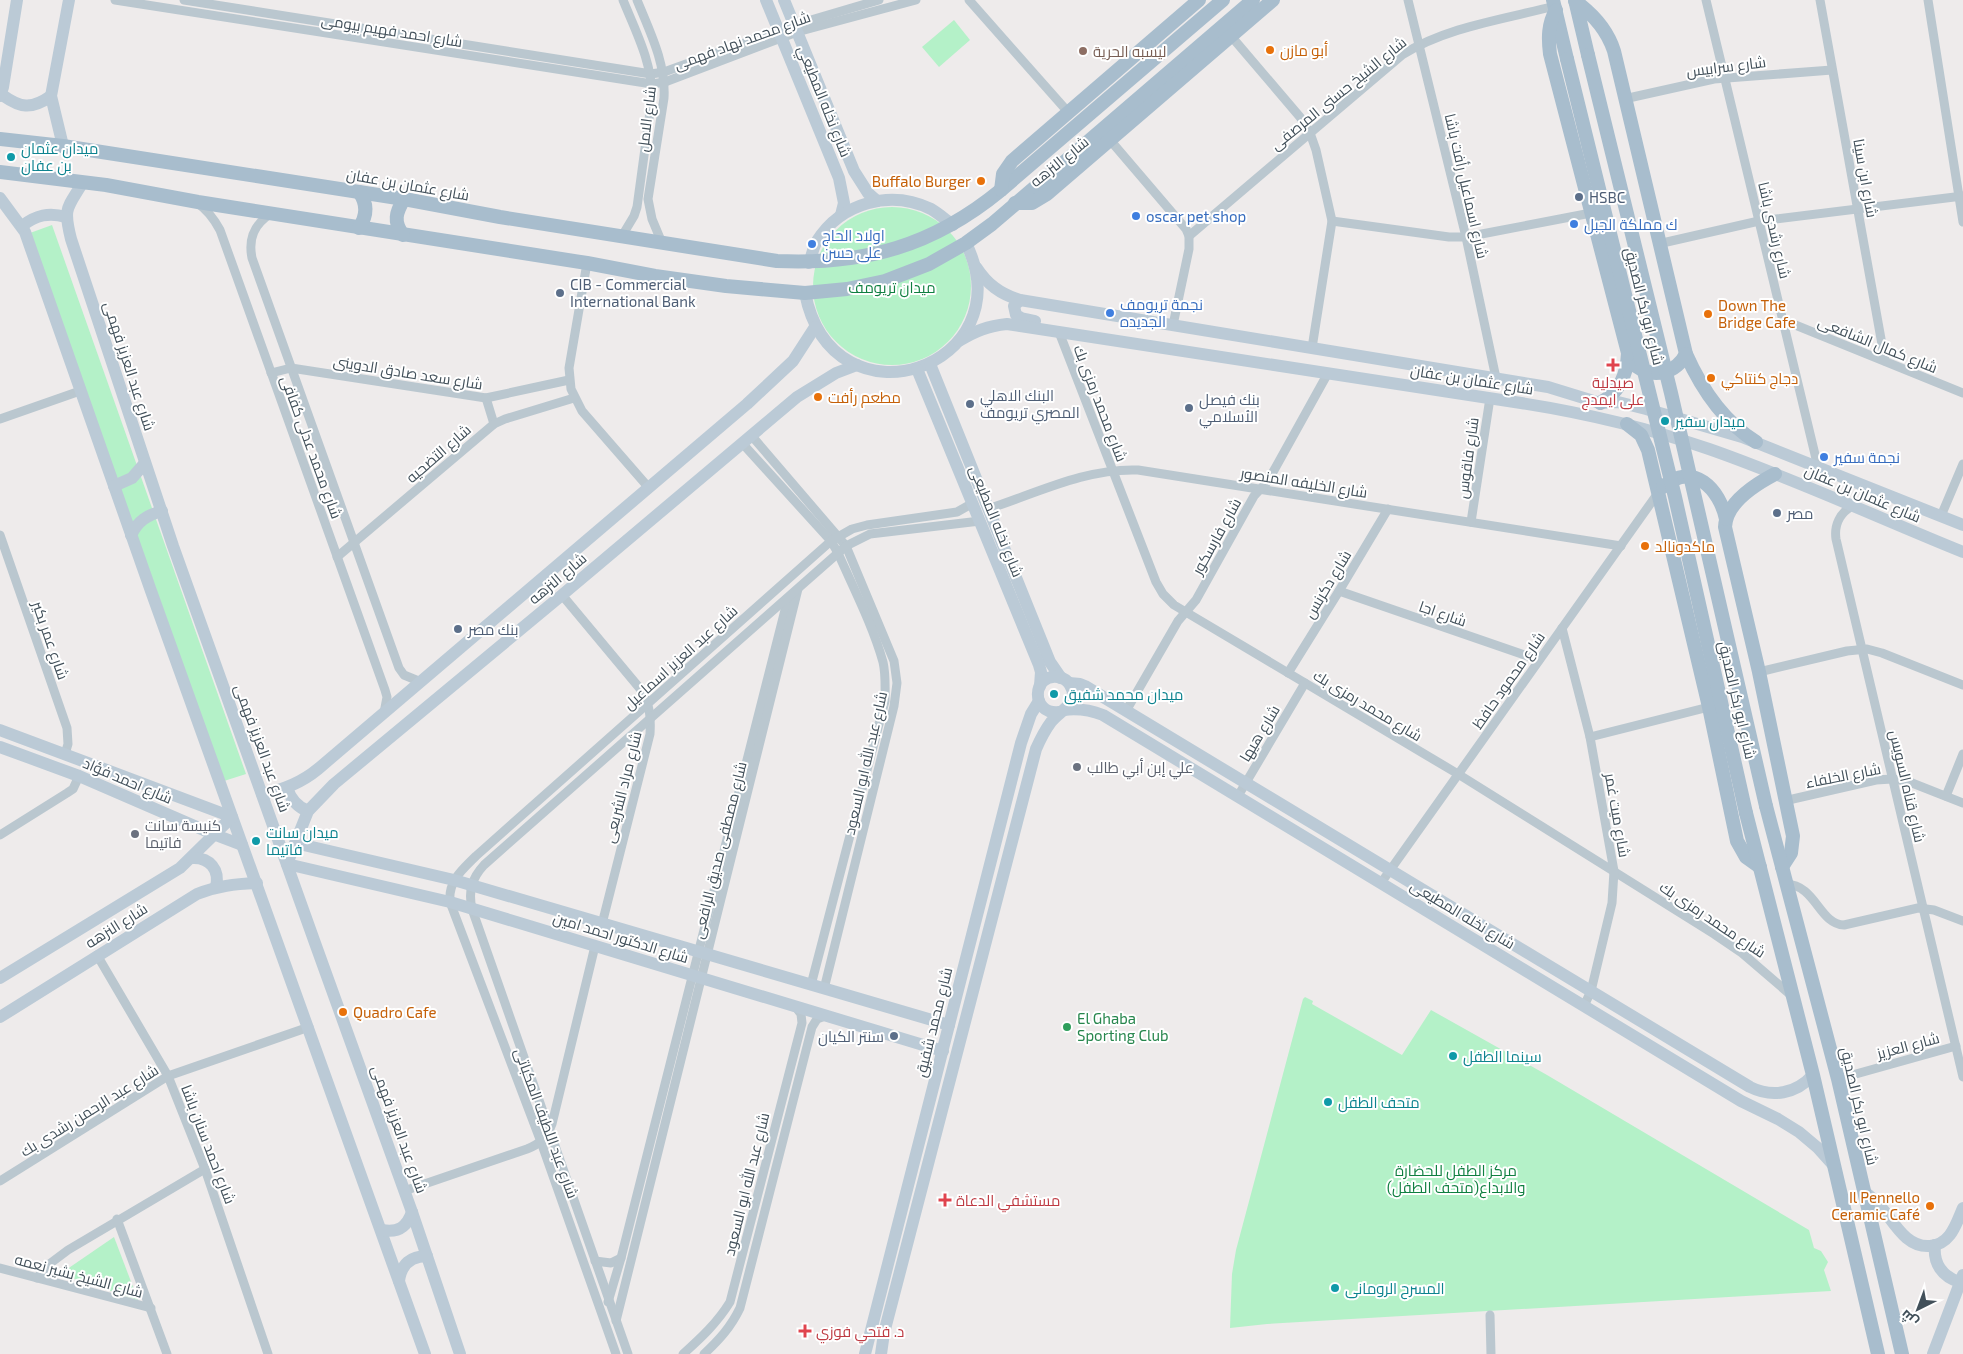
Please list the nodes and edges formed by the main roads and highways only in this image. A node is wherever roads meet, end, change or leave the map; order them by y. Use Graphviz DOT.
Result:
graph roads {
  1 [pos="16,0"];
  2 [pos="70,0"];
  3 [pos="766,0"];
  4 [pos="784,0"];
  5 [pos="1199,0"];
  6 [pos="1223,0"];
  7 [pos="1253,0"];
  8 [pos="1274,0"];
  9 [pos="1575,1"];
  10 [pos="1555,5"];
  11 [pos="0,95"];
  12 [pos="51,96"];
  13 [pos="0,139"];
  14 [pos="63,146"];
  15 [pos="0,172"];
  16 [pos="83,182"];
  17 [pos="1001,190"];
  18 [pos="359,192"];
  19 [pos="0,198"];
  20 [pos="404,199"];
  21 [pos="877,200"];
  22 [pos="1015,203"];
  23 [pos="841,215"];
  24 [pos="66,217"];
  25 [pos="953,225"];
  26 [pos="22,226"];
  27 [pos="359,228"];
  28 [pos="403,235"];
  29 [pos="966,243"];
  30 [pos="809,263"];
  31 [pos="976,267"];
  32 [pos="805,293"];
  33 [pos="1020,300"];
  34 [pos="815,327"];
  35 [pos="1055,331"];
  36 [pos="959,341"];
  37 [pos="1628,353"];
  38 [pos="1686,354"];
  39 [pos="930,364"];
  40 [pos="857,365"];
  41 [pos="917,369"];
  42 [pos="1600,403"];
  43 [pos="1627,424"];
  44 [pos="1756,442"];
  45 [pos="145,463"];
  46 [pos="1775,474"];
  47 [pos="114,486"];
  48 [pos="1658,493"];
  49 [pos="162,511"];
  50 [pos="1726,519"];
  51 [pos="1963,525"];
  52 [pos="132,535"];
  53 [pos="1963,552"];
  54 [pos="1044,664"];
  55 [pos="1065,681"];
  56 [pos="1040,686"];
  57 [pos="1039,701"];
  58 [pos="1062,711"];
  59 [pos="1029,719"];
  60 [pos="1047,728"];
  61 [pos="0,730"];
  62 [pos="0,746"];
  63 [pos="287,788"];
  64 [pos="262,794"];
  65 [pos="308,811"];
  66 [pos="232,817"];
  67 [pos="213,834"];
  68 [pos="294,843"];
  69 [pos="242,845"];
  70 [pos="192,858"];
  71 [pos="287,864"];
  72 [pos="1760,867"];
  73 [pos="1782,867"];
  74 [pos="257,883"];
  75 [pos="216,887"];
  76 [pos="0,978"];
  77 [pos="0,1017"];
  78 [pos="949,1025"];
  79 [pos="943,1051"];
  80 [pos="1813,1075"];
  81 [pos="1835,1167"];
  82 [pos="1863,1191"];
  83 [pos="1963,1208"];
  84 [pos="412,1212"];
  85 [pos="382,1230"];
  86 [pos="1935,1245"];
  87 [pos="427,1256"];
  88 [pos="1962,1278"];
  89 [pos="399,1281"];
  90 [pos="425,1354"];
  91 [pos="460,1354"];
  92 [pos="865,1354"];
  93 [pos="881,1354"];
  94 [pos="1878,1354"];
  95 [pos="1902,1354"];
  96 [pos="1932,1354"];
  1 -- 11 [label="main road"];
  2 -- 12 [label="main road"];
  3 -- 23 [label="main road, شارع نخله المطيعي"];
  4 -- 21 [label="main road, شارع نخله المطيعي"];
  5 -- 17 [label="main road, شارع النزهه"];
  6 -- 17 [label="main road, شارع النزهه"];
  7 -- 22 [label="main road"];
  8 -- 22 [label="main road, شارع النزهه"];
  9 -- 38 [label="main road, شارع ابو بكر الصديق"];
  9 -- 73 [label="main road, شارع ابو بكر الصديق, bridge"];
  10 -- 37 [label="main road, شارع ابو بكر الصديق"];
  10 -- 72 [label="main road, شارع ابو بكر الصديق, bridge"];
  11 -- 12 [label="main road"];
  12 -- 14 [label="main road"];
  13 -- 14 [label="main road, شارع عثمان بن عفان"];
  14 -- 18 [label="main road, شارع عثمان بن عفان"];
  15 -- 16 [label="main road"];
  16 -- 24 [label="main road"];
  16 -- 27 [label="main road"];
  17 -- 25 [label="main road, شارع النزهه"];
  18 -- 20 [label="main road, شارع عثمان بن عفان"];
  18 -- 27 [label="main road"];
  19 -- 26 [label="main road"];
  20 -- 28 [label="main road"];
  20 -- 30 [label="main road, شارع عثمان بن عفان"];
  21 -- 23 [label="main road"];
  21 -- 25 [label="main road"];
  22 -- 29 [label="main road"];
  23 -- 30 [label="main road"];
  24 -- 26 [label="main road"];
  24 -- 45 [label="main road, شارع عبد العزيز فهمى"];
  25 -- 30 [label="main road, شارع النزهه"];
  26 -- 47 [label="main road"];
  27 -- 28 [label="main road"];
  28 -- 32 [label="main road"];
  29 -- 31 [label="main road"];
  29 -- 32 [label="main road"];
  31 -- 33 [label="main road, شارع عثمان بن عفان"];
  31 -- 36 [label="main road"];
  32 -- 34 [label="main road"];
  33 -- 35 [label="main road"];
  33 -- 42 [label="main road, شارع عثمان بن عفان"];
  34 -- 40 [label="main road"];
  34 -- 63 [label="main road, شارع النزهه"];
  35 -- 36 [label="main road, شارع عثمان بن عفان"];
  35 -- 43 [label="main road, شارع عثمان بن عفان"];
  36 -- 39 [label="main road"];
  37 -- 38 [label="main road"];
  37 -- 42 [label="main road, شارع ابو بكر الصديق"];
  38 -- 44 [label="main road, شارع ابو بكر الصديق"];
  39 -- 41 [label="main road"];
  39 -- 54 [label="main road, شارع نخله المطيعى"];
  40 -- 41 [label="main road"];
  40 -- 65 [label="main road, شارع النزهه"];
  41 -- 54 [label="main road, شارع نخله المطيعى"];
  42 -- 44 [label="main road, شارع عثمان بن عفان"];
  43 -- 46 [label="main road, شارع عثمان بن عفان"];
  43 -- 48 [label="main road, شارع ابو بكر الصديق"];
  44 -- 51 [label="main road, شارع عثمان بن عفان"];
  45 -- 47 [label="main road"];
  45 -- 49 [label="main road, شارع عبد العزيز فهمى"];
  46 -- 50 [label="main road"];
  46 -- 53 [label="main road, شارع عثمان بن عفان"];
  47 -- 52 [label="main road"];
  48 -- 50 [label="main road, شارع ابو بكر الصديق"];
  48 -- 72 [label="main road, شارع ابو بكر الصديق"];
  49 -- 52 [label="main road"];
  49 -- 64 [label="main road, شارع عبد العزيز فهمى"];
  50 -- 73 [label="main road, شارع ابو بكر الصديق"];
  52 -- 66 [label="main road"];
  54 -- 55 [label="main road, شارع نخله المطيعى"];
  54 -- 56 [label="main road, شارع نخله المطيعى"];
  55 -- 56 [label="main road"];
  55 -- 58 [label="main road"];
  55 -- 80 [label="main road, شارع نخله المطيعى"];
  56 -- 57 [label="main road"];
  57 -- 58 [label="main road"];
  57 -- 59 [label="main road, شارع محمد شفيق"];
  58 -- 60 [label="main road, شارع محمد شفيق"];
  58 -- 81 [label="main road, شارع نخله المطيعى"];
  59 -- 60 [label="main road"];
  59 -- 78 [label="main road, شارع محمد شفيق"];
  60 -- 93 [label="main road, شارع محمد شفيق"];
  61 -- 66 [label="main road, شارع احمد فؤاد"];
  62 -- 67 [label="main road, شارع احمد فؤاد"];
  63 -- 64 [label="main road, شارع النزهه"];
  63 -- 65 [label="main road"];
  64 -- 71 [label="main road, شارع عبد العزيز فهمى"];
  65 -- 68 [label="main road, شارع النزهه"];
  66 -- 67 [label="main road, شارع النزهه"];
  66 -- 69 [label="main road"];
  67 -- 69 [label="main road, شارع احمد فؤاد"];
  67 -- 70 [label="main road, شارع النزهه"];
  68 -- 71 [label="main road, شارع النزهه"];
  68 -- 78 [label="main road, شارع الدكتور احمد امين"];
  69 -- 74 [label="main road"];
  70 -- 75 [label="main road"];
  70 -- 76 [label="main road, شارع النزهه"];
  71 -- 79 [label="main road, شارع الدكتور احمد امين"];
  71 -- 84 [label="main road, شارع عبد العزيز فهمى"];
  72 -- 80 [label="main road, شارع ابو بكر الصديق"];
  73 -- 82 [label="main road, شارع ابو بكر الصديق"];
  74 -- 75 [label="main road, شارع النزهه"];
  74 -- 85 [label="main road"];
  75 -- 77 [label="main road, شارع النزهه"];
  78 -- 79 [label="main road, شارع محمد شفيق"];
  79 -- 92 [label="main road, شارع محمد شفيق"];
  80 -- 81 [label="main road, شارع ابو بكر الصديق"];
  81 -- 94 [label="main road, شارع ابو بكر الصديق"];
  82 -- 86 [label="main road"];
  82 -- 95 [label="main road, شارع ابو بكر الصديق"];
  83 -- 86 [label="main road"];
  84 -- 85 [label="main road"];
  84 -- 87 [label="main road, شارع عبد العزيز فهمى"];
  85 -- 89 [label="main road"];
  86 -- 88 [label="main road"];
  87 -- 89 [label="main road"];
  87 -- 91 [label="main road, شارع عبد العزيز فهمى"];
  88 -- 96 [label="main road"];
  89 -- 90 [label="main road"];
}
